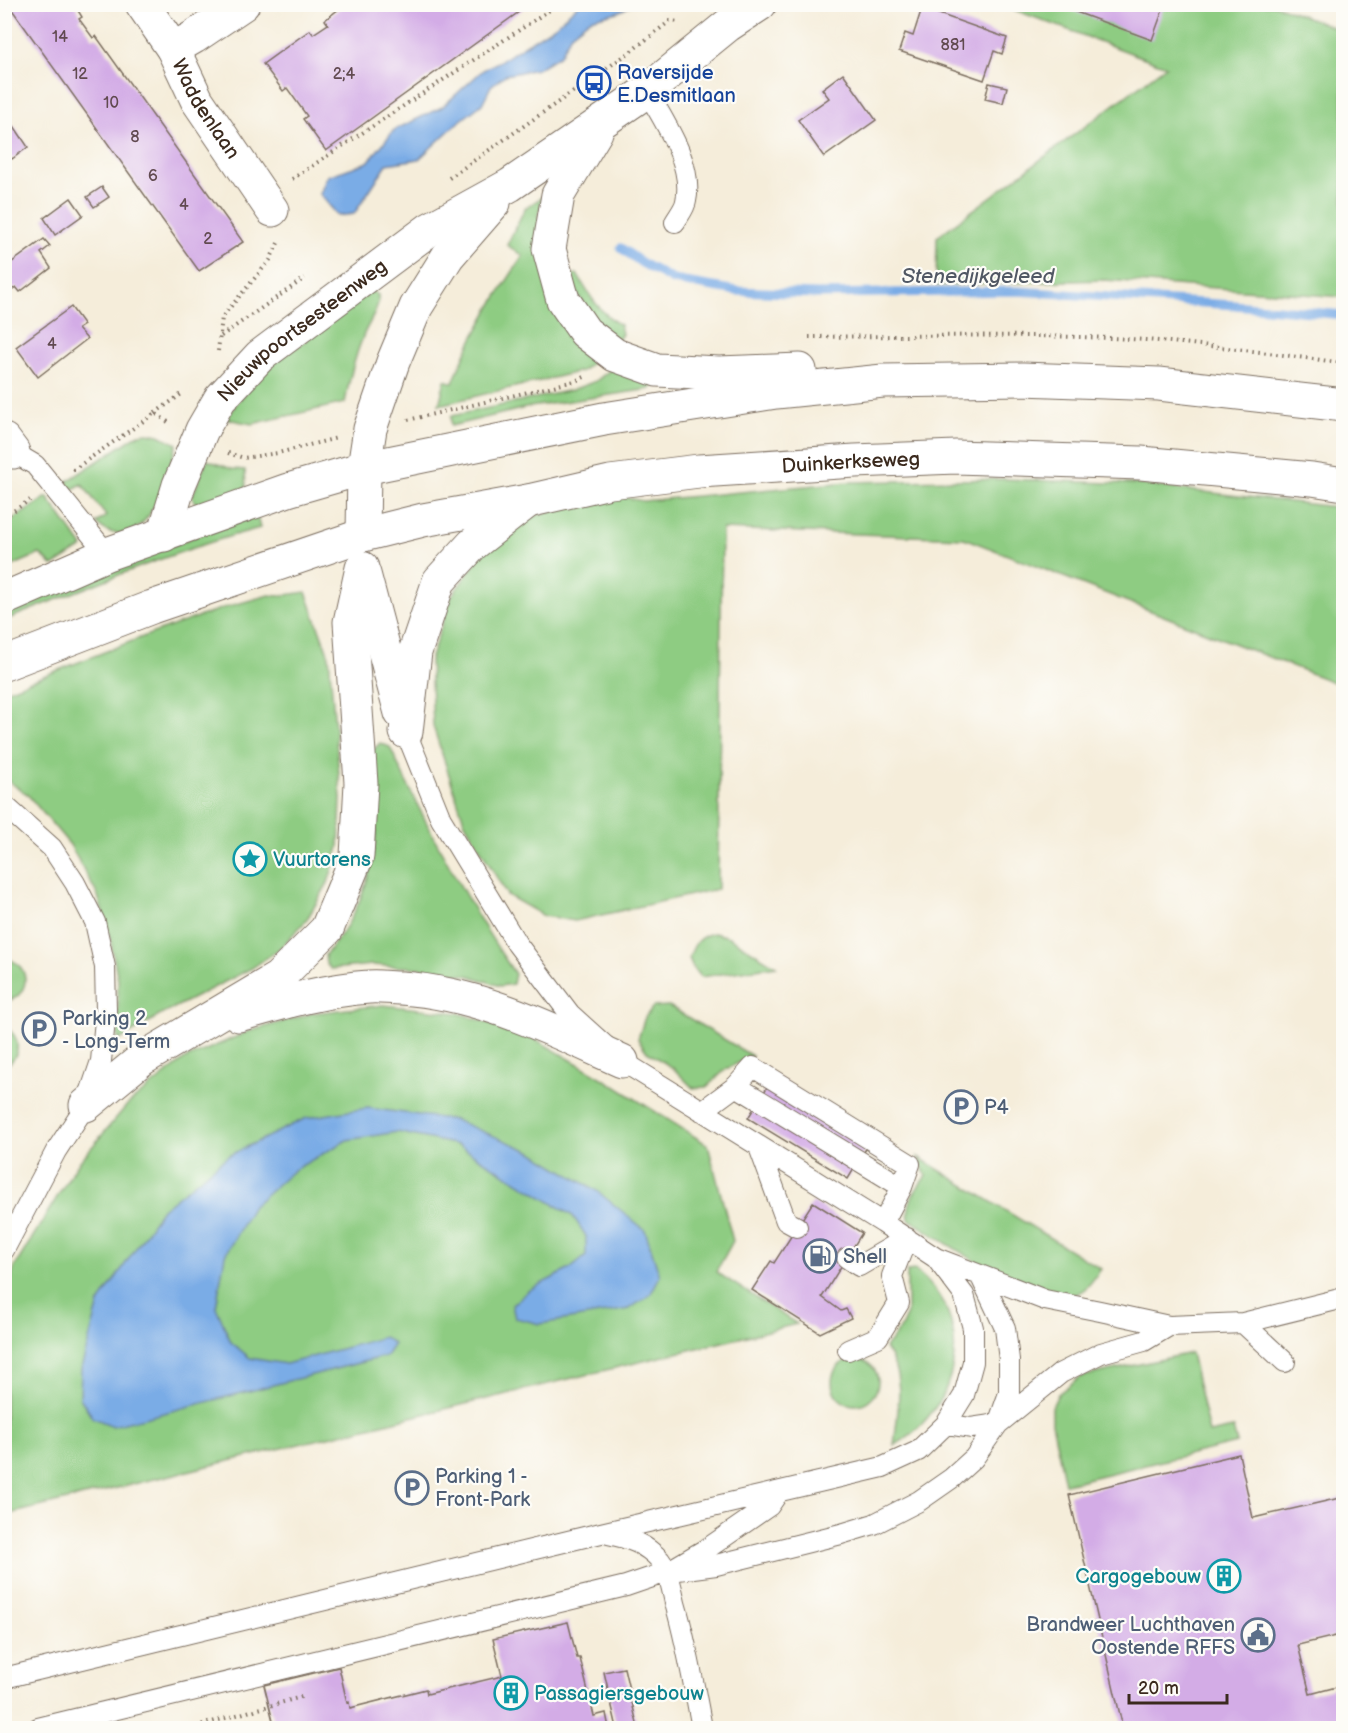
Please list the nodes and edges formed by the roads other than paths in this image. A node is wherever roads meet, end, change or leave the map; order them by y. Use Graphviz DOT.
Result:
graph roads {
  1 [pos="142,4"];
  2 [pos="243,4"];
  3 [pos="760,4"];
  4 [pos="173,49"];
  5 [pos="647,91"];
  6 [pos="603,120"];
  7 [pos="510,185"];
  8 [pos="268,204"];
  9 [pos="675,222"];
  10 [pos="1023,379"];
  11 [pos="1344,405"];
  12 [pos="9,446"];
  13 [pos="364,468"];
  14 [pos="1344,484"];
  15 [pos="528,501"];
  16 [pos="164,535"];
  17 [pos="363,535"];
  18 [pos="107,554"];
  19 [pos="362,568"];
  20 [pos="4,599"];
  21 [pos="4,664"];
  22 [pos="406,732"];
  23 [pos="4,805"];
  24 [pos="203,1024"];
  25 [pos="622,1061"];
  26 [pos="86,1105"];
  27 [pos="702,1111"];
  28 [pos="759,1147"];
  29 [pos="883,1223"];
  30 [pos="797,1227"];
  31 [pos="907,1238"];
  32 [pos="4,1250"];
  33 [pos="847,1258"];
  34 [pos="936,1258"];
  35 [pos="980,1275"];
  36 [pos="1344,1298"];
  37 [pos="1243,1323"];
  38 [pos="1169,1326"];
  39 [pos="848,1350"];
  40 [pos="1285,1362"];
  41 [pos="946,1424"];
  42 [pos="999,1424"];
  43 [pos="778,1493"];
  44 [pos="601,1533"];
  45 [pos="667,1572"];
  46 [pos="4,1678"];
  47 [pos="698,1708"];
  48 [pos="38,1728"];
  49 [pos="695,1728"];
  50 [pos="702,1728"];
  1 -- 4 [label="main road, Waddenlaan"];
  2 -- 4 [label="main road"];
  3 -- 5 [label="main road, Nieuwpoortsesteenweg"];
  4 -- 8 [label="main road, Waddenlaan"];
  5 -- 6 [label="main road, Nieuwpoortsesteenweg"];
  5 -- 9 [label="lane"];
  6 -- 7 [label="main road, Nieuwpoortsesteenweg"];
  6 -- 10 [label="main road"];
  7 -- 13 [label="main road, Nieuwpoortsesteenweg"];
  7 -- 16 [label="main road, Nieuwpoortsesteenweg"];
  10 -- 11 [label="main road"];
  10 -- 13 [label="main road"];
  12 -- 18 [label="lane"];
  13 -- 16 [label="main road"];
  13 -- 17 [label="main road, Nieuwpoortsesteenweg"];
  14 -- 15 [label="main road, Duinkerkseweg"];
  15 -- 17 [label="main road, Duinkerkseweg"];
  15 -- 22 [label="main road"];
  16 -- 18 [label="main road"];
  17 -- 19 [label="main road, Nieuwpoortsesteenweg"];
  17 -- 21 [label="main road"];
  18 -- 20 [label="main road"];
  19 -- 22 [label="main road, Nieuwpoortsesteenweg"];
  19 -- 24 [label="main road"];
  22 -- 25 [label="lane"];
  23 -- 26 [label="lane"];
  24 -- 25 [label="main road"];
  24 -- 26 [label="main road"];
  25 -- 27 [label="lane"];
  26 -- 32 [label="lane"];
  27 -- 28 [label="lane"];
  27 -- 29 [label="lane"];
  28 -- 29 [label="lane"];
  28 -- 30 [label="lane"];
  29 -- 31 [label="lane"];
  31 -- 33 [label="lane"];
  31 -- 34 [label="lane"];
  31 -- 39 [label="lane"];
  34 -- 35 [label="lane"];
  34 -- 41 [label="lane"];
  35 -- 38 [label="lane"];
  35 -- 42 [label="lane"];
  36 -- 37 [label="lane"];
  37 -- 38 [label="lane"];
  37 -- 40 [label="lane"];
  38 -- 42 [label="lane"];
  41 -- 42 [label="lane"];
  41 -- 43 [label="lane"];
  42 -- 45 [label="lane"];
  43 -- 44 [label="lane"];
  43 -- 45 [label="lane"];
  44 -- 45 [label="lane"];
  44 -- 46 [label="lane"];
  45 -- 47 [label="lane"];
  45 -- 48 [label="lane"];
  47 -- 49 [label="lane"];
  47 -- 50 [label="lane"];
}
